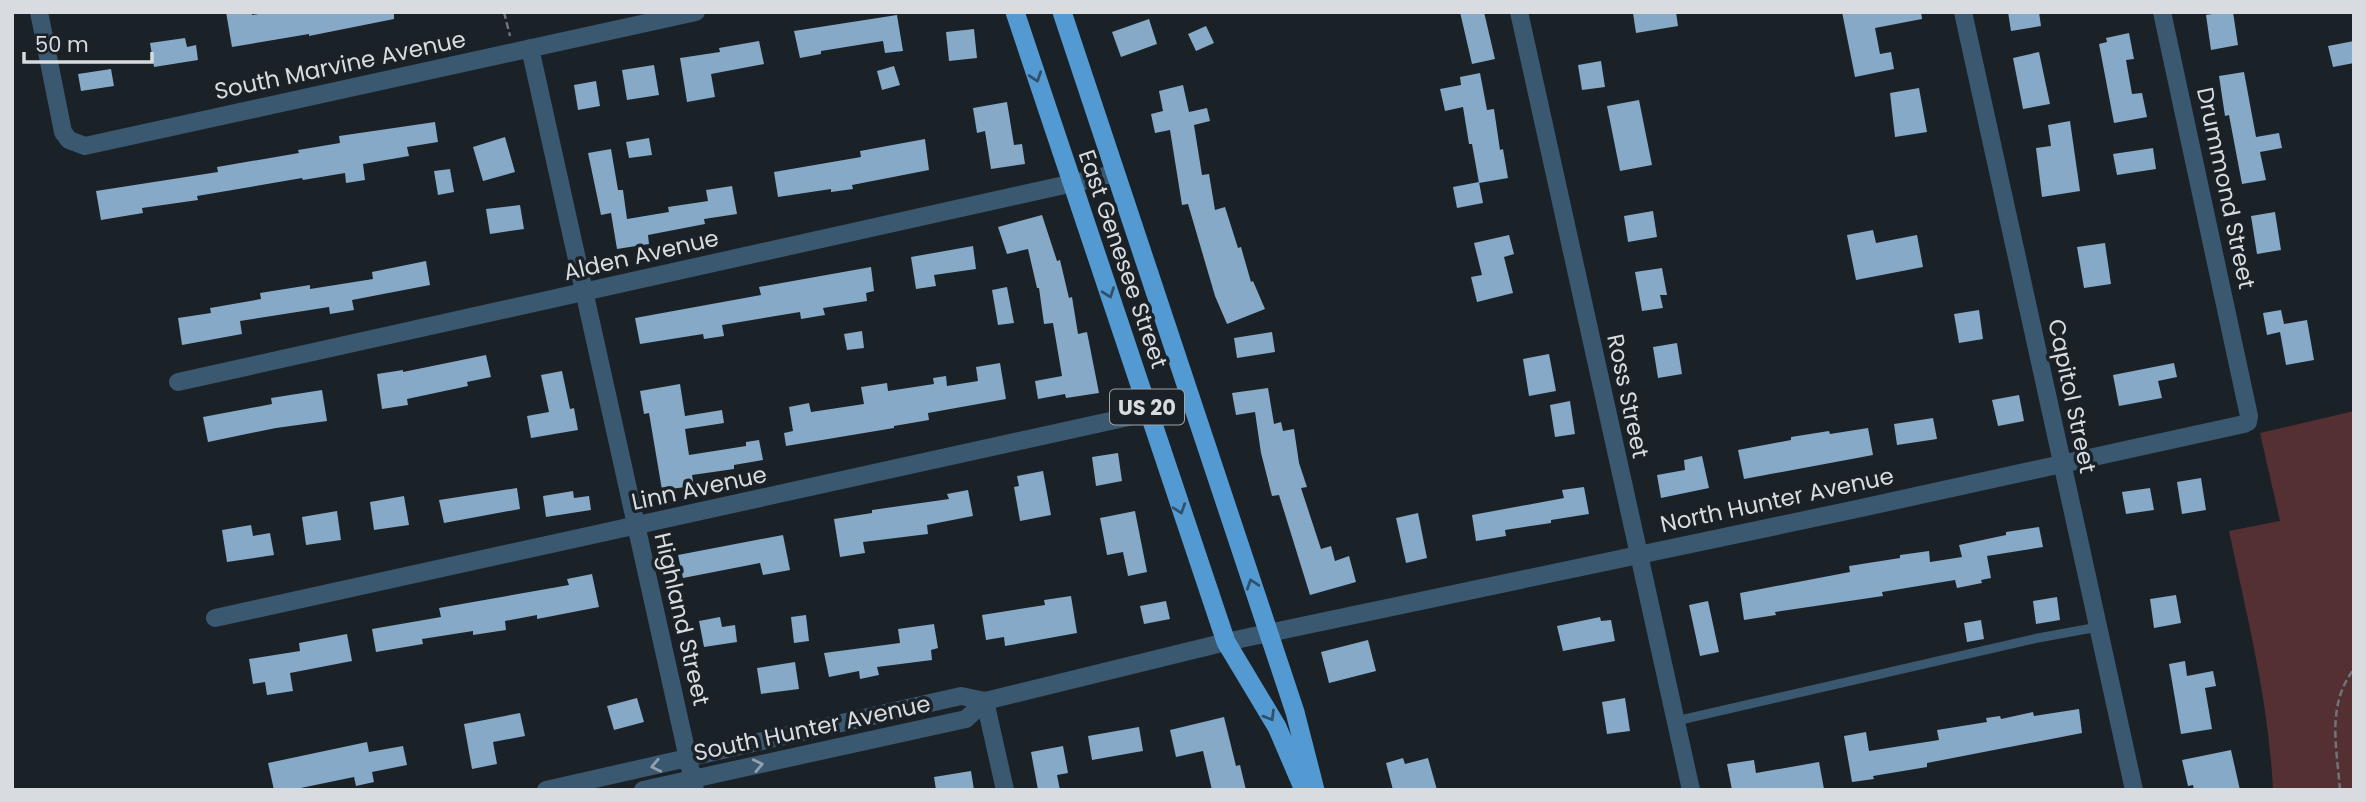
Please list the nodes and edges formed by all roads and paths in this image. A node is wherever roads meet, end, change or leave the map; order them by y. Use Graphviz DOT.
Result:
graph roads {
  1 [pos="39,12"];
  2 [pos="504,12"];
  3 [pos="696,12"];
  4 [pos="1015,12"];
  5 [pos="1062,12"];
  6 [pos="1519,12"];
  7 [pos="1963,12"];
  8 [pos="2162,12"];
  9 [pos="522,50"];
  10 [pos="1114,174"];
  11 [pos="1072,184"];
  12 [pos="585,292"];
  13 [pos="2240,374"];
  14 [pos="178,382"];
  15 [pos="1192,403"];
  16 [pos="1149,413"];
  17 [pos="2062,463"];
  18 [pos="636,527"];
  19 [pos="1639,555"];
  20 [pos="215,618"];
  21 [pos="2098,627"];
  22 [pos="1268,633"];
  23 [pos="1226,642"];
  24 [pos="2354,669"];
  25 [pos="985,701"];
  26 [pos="894,712"];
  27 [pos="1676,721"];
  28 [pos="822,728"];
  29 [pos="899,733"];
  30 [pos="827,750"];
  31 [pos="688,759"];
  32 [pos="693,784"];
  33 [pos="596,785"];
  34 [pos="546,790"];
  35 [pos="643,790"];
  36 [pos="1004,790"];
  37 [pos="1304,790"];
  38 [pos="1315,790"];
  39 [pos="1691,790"];
  40 [pos="2134,790"];
  41 [pos="2340,790"];
  1 -- 9 [label="street, South Marvine Avenue"];
  2 -- 9 [label="path"];
  3 -- 9 [label="street, South Marvine Avenue"];
  4 -- 11 [label="highway, East Genesee Street / US 20, one-way"];
  5 -- 10 [label="highway, East Genesee Street / US 20"];
  6 -- 19 [label="street, Ross Street"];
  7 -- 17 [label="street, Capitol Street"];
  8 -- 13 [label="street, Drummond Street"];
  9 -- 12 [label="street, Highland Street"];
  10 -- 11 [label="street, Alden Avenue"];
  10 -- 15 [label="highway, East Genesee Street / US 20"];
  11 -- 12 [label="street, Alden Avenue"];
  11 -- 16 [label="highway, East Genesee Street / US 20, one-way"];
  12 -- 14 [label="street, Alden Avenue"];
  12 -- 18 [label="street, Highland Street"];
  13 -- 17 [label="street, North Hunter Avenue"];
  15 -- 16 [label="street, Linn Avenue"];
  22 -- 15 [label="highway, East Genesee Street / US 20, one-way"];
  16 -- 18 [label="street, Linn Avenue"];
  16 -- 23 [label="highway, East Genesee Street / US 20, one-way"];
  17 -- 19 [label="street, North Hunter Avenue"];
  17 -- 21 [label="street, Capitol Street"];
  18 -- 20 [label="street, Linn Avenue"];
  18 -- 31 [label="street, Highland Street"];
  19 -- 22 [label="street, North Hunter Avenue"];
  19 -- 27 [label="street, Ross Street"];
  21 -- 27 [label="lane"];
  21 -- 40 [label="street, Capitol Street"];
  22 -- 23 [label="street, South Hunter Avenue"];
  22 -- 38 [label="highway, East Genesee Street / US 20"];
  23 -- 25 [label="street, South Hunter Avenue"];
  23 -- 37 [label="highway, East Genesee Street / US 20, one-way"];
  24 -- 41 [label="path"];
  25 -- 26 [label="street, South Hunter Avenue"];
  25 -- 29 [label="street, South Hunter Avenue"];
  25 -- 36 [label="street"];
  26 -- 28 [label="street, South Hunter Avenue"];
  26 -- 29 [label="lane"];
  27 -- 39 [label="street, Ross Street"];
  28 -- 30 [label="lane"];
  28 -- 31 [label="street, South Hunter Avenue"];
  29 -- 30 [label="street, South Hunter Avenue"];
  32 -- 30 [label="street, South Hunter Avenue, one-way"];
  31 -- 32 [label="street, Highland Street"];
  31 -- 33 [label="street, South Hunter Avenue, one-way"];
  32 -- 35 [label="street, South Hunter Avenue"];
  33 -- 34 [label="street, South Hunter Avenue"];
}
